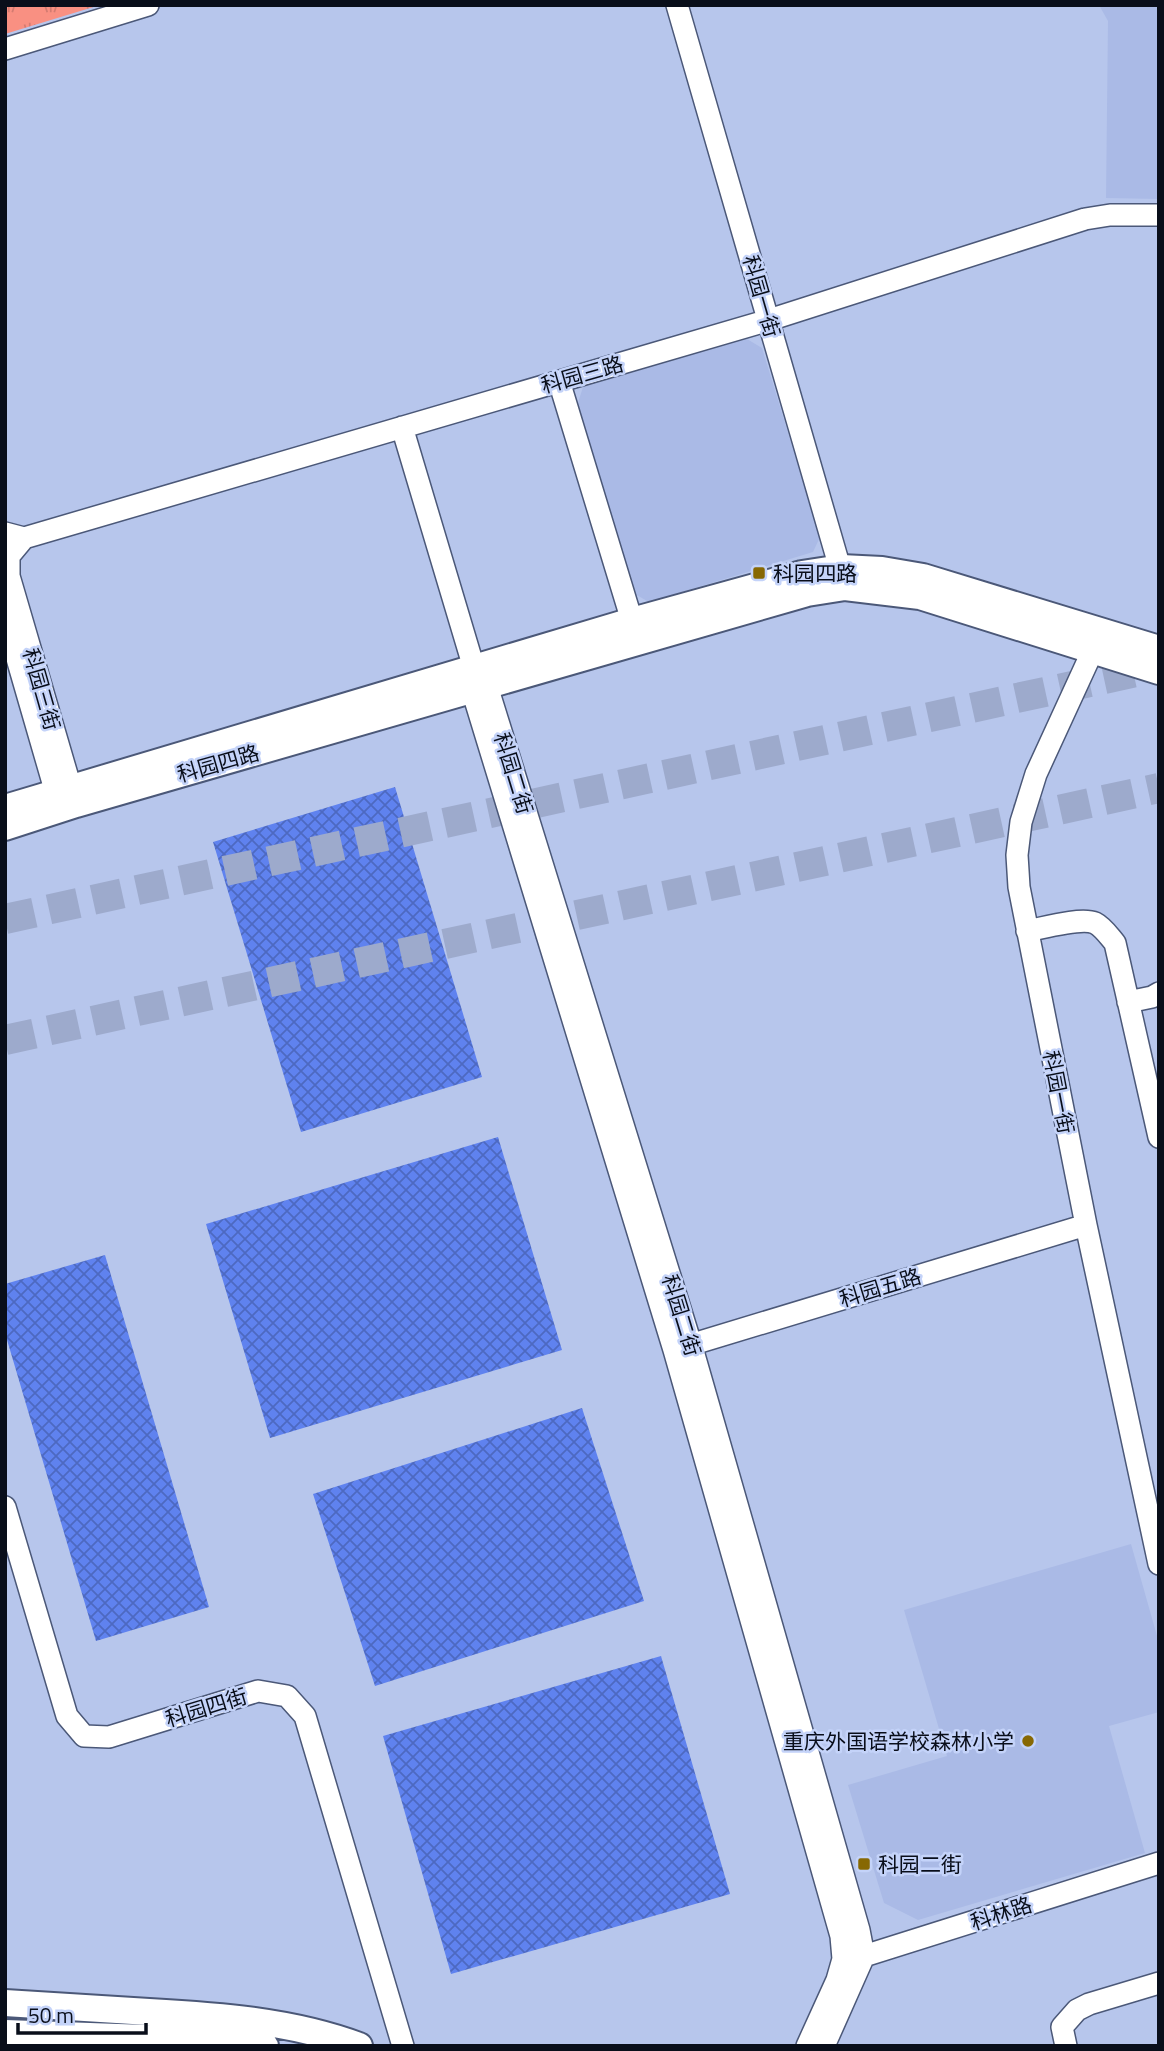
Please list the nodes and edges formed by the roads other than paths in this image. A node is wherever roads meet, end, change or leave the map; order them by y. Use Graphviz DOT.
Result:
graph roads {
  1 [pos="148,5"];
  2 [pos="677,5"];
  3 [pos="5,49"];
  4 [pos="1159,215"];
  5 [pos="769,320"];
  6 [pos="558,381"];
  7 [pos="402,427"];
  8 [pos="15,536"];
  9 [pos="843,578"];
  10 [pos="5,617"];
  11 [pos="632,621"];
  12 [pos="1096,639"];
  13 [pos="1159,649"];
  14 [pos="1159,671"];
  15 [pos="477,681"];
  16 [pos="65,798"];
  17 [pos="5,807"];
  18 [pos="5,827"];
  19 [pos="1027,931"];
  20 [pos="1159,993"];
  21 [pos="1128,1002"];
  22 [pos="1159,1137"];
  23 [pos="1086,1225"];
  24 [pos="683,1347"];
  25 [pos="1151,1486"];
  26 [pos="5,1507"];
  27 [pos="1159,1564"];
  28 [pos="1159,1863"];
  29 [pos="854,1958"];
  30 [pos="1159,1983"];
  31 [pos="5,2004"];
  32 [pos="5,2033"];
  33 [pos="265,2046"];
  34 [pos="359,2046"];
  35 [pos="403,2046"];
  36 [pos="807,2046"];
  37 [pos="824,2046"];
  38 [pos="1066,2046"];
  1 -- 3 [label="street"];
  2 -- 5 [label="street, 科园一街"];
  4 -- 5 [label="street, 科园三路"];
  5 -- 6 [label="street, 科园三路"];
  5 -- 9 [label="street, 科园一街"];
  6 -- 7 [label="street, 科园三路"];
  6 -- 11 [label="street"];
  7 -- 8 [label="street, 科园三路"];
  7 -- 15 [label="street, 科园二街"];
  8 -- 16 [label="street, 科园三街"];
  9 -- 11 [label="main road, 科园四路"];
  9 -- 12 [label="main road, 科园四路"];
  9 -- 15 [label="main road, 科园四路"];
  10 -- 16 [label="street, 科园三街"];
  11 -- 15 [label="main road, 科园四路"];
  12 -- 13 [label="main road, 科园四路"];
  12 -- 14 [label="main road, 科园四路"];
  12 -- 19 [label="street, 科园一街"];
  15 -- 16 [label="main road, 科园四路"];
  15 -- 24 [label="street, 科园二街"];
  16 -- 17 [label="main road, 科园四路"];
  16 -- 18 [label="main road, 科园四路"];
  19 -- 21 [label="street"];
  19 -- 23 [label="street, 科园一街"];
  20 -- 21 [label="street"];
  21 -- 22 [label="street"];
  23 -- 24 [label="street, 科园五路"];
  23 -- 25 [label="street, 科园一街"];
  24 -- 29 [label="street, 科园二街"];
  25 -- 27 [label="street, 科园一街"];
  26 -- 35 [label="street, 科园四街"];
  28 -- 29 [label="street, 科林路"];
  29 -- 36 [label="street"];
  29 -- 37 [label="street"];
  30 -- 38 [label="street"];
  31 -- 34 [label="main road"];
  32 -- 33 [label="main road"];
}
